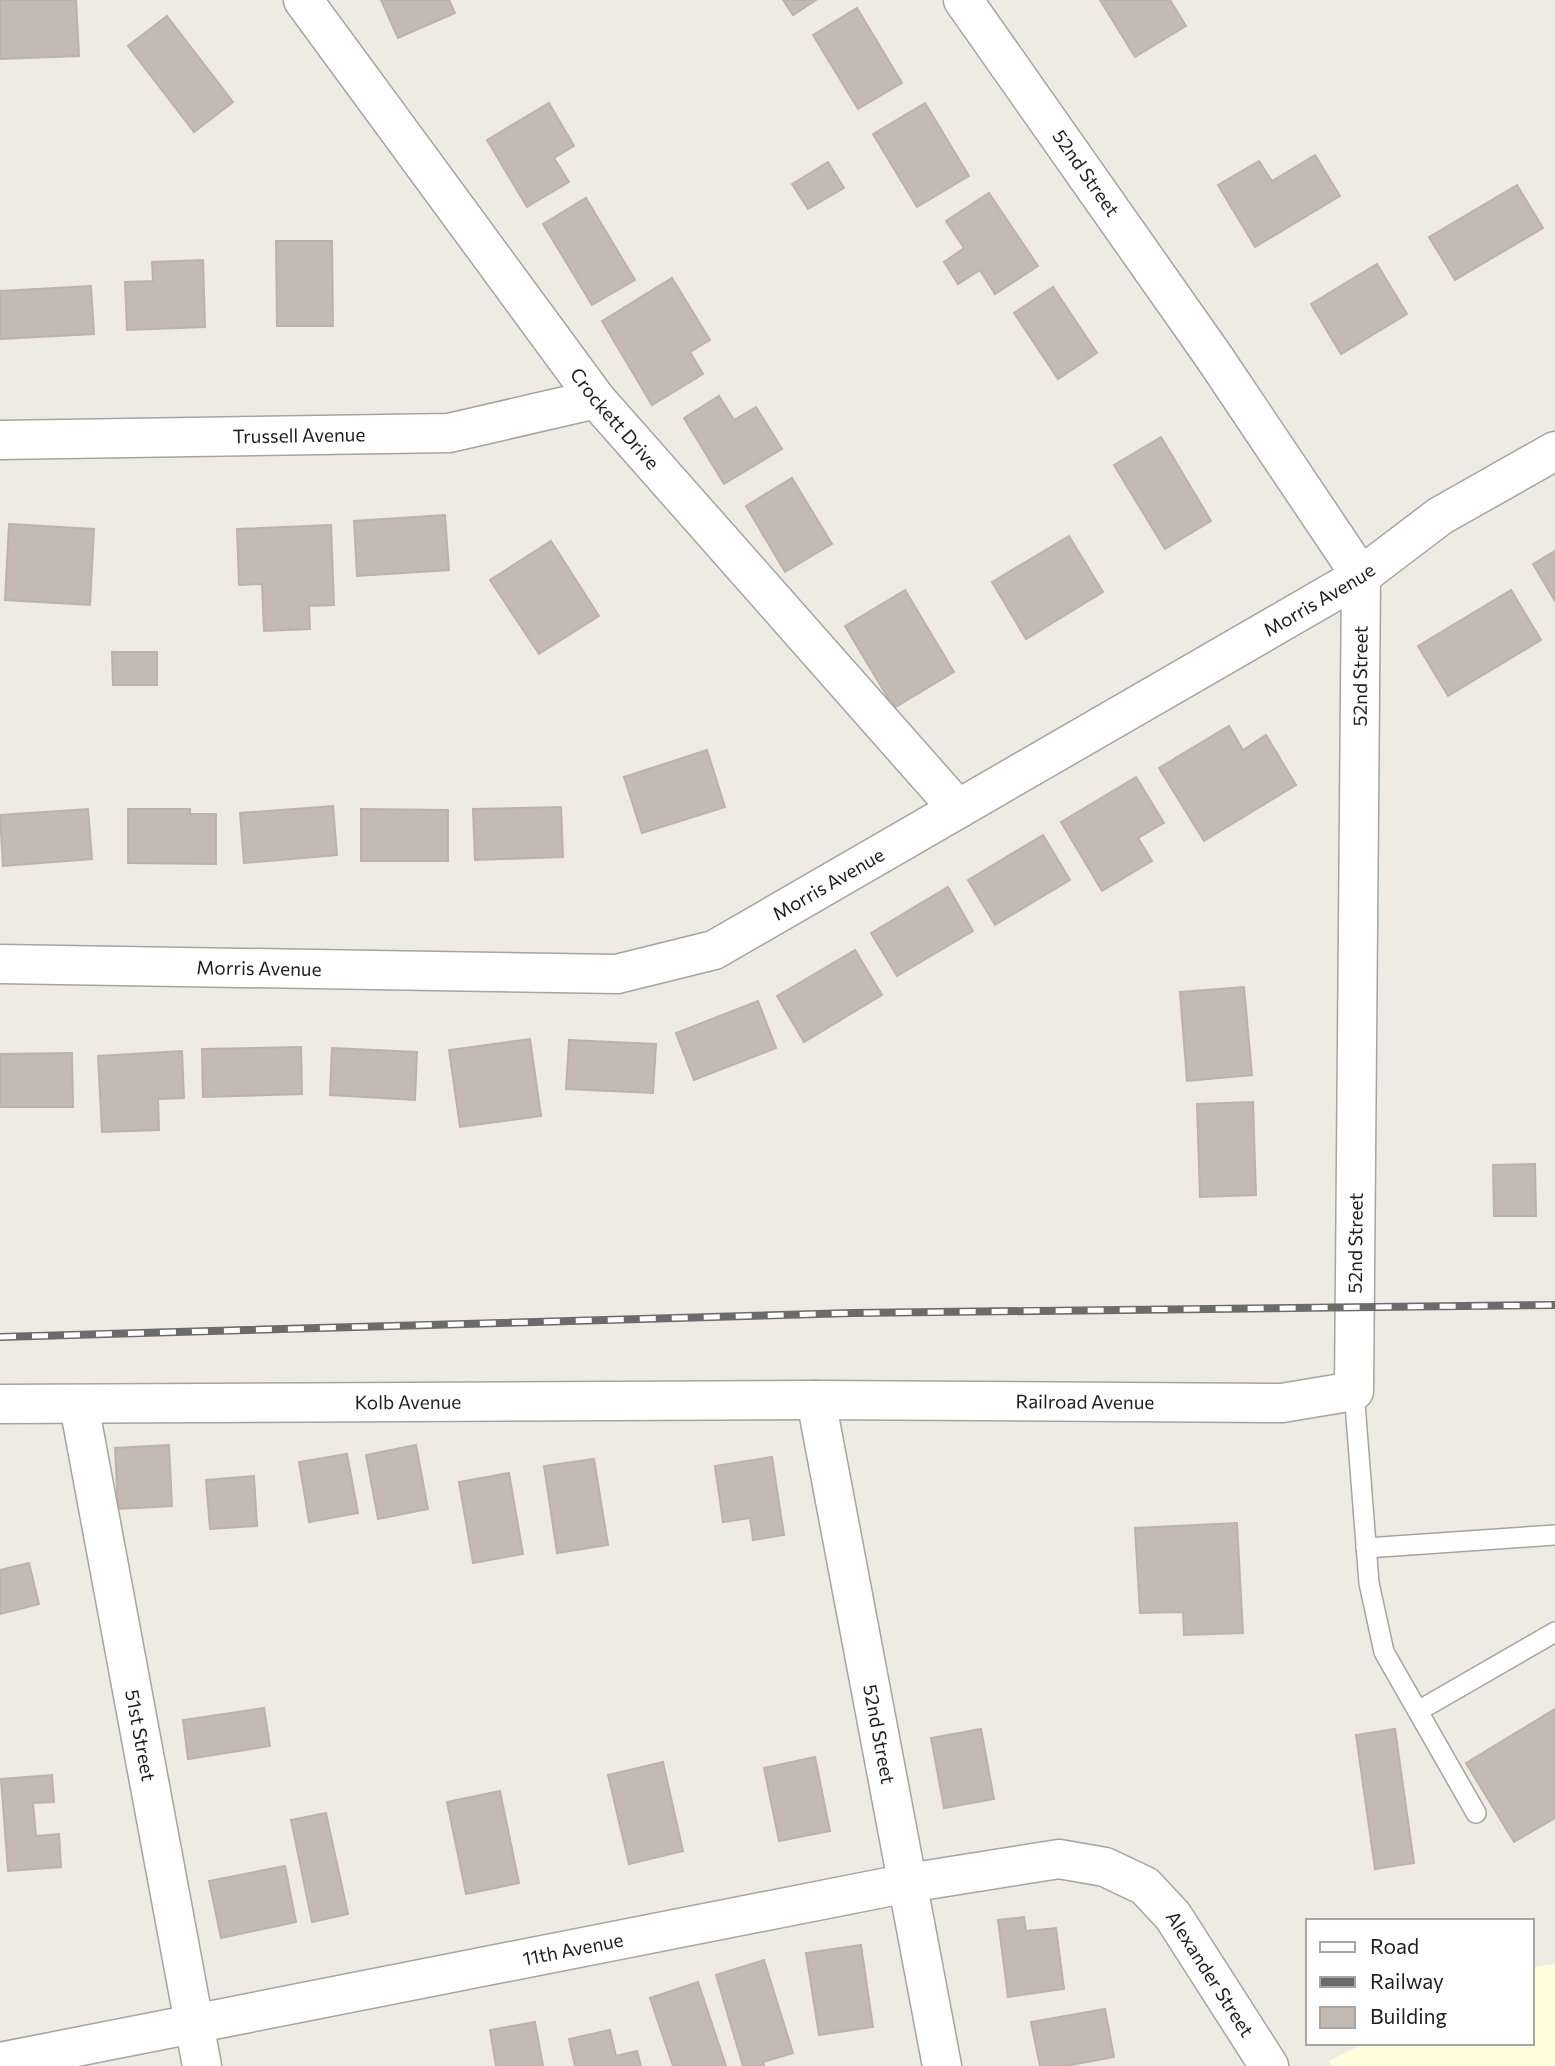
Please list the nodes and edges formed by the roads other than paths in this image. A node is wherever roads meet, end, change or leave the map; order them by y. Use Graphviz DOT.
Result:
graph roads {
  1 [pos="303,0"];
  2 [pos="963,0"];
  3 [pos="596,399"];
  4 [pos="0,440"];
  5 [pos="1555,451"];
  6 [pos="1360,576"];
  7 [pos="958,809"];
  8 [pos="0,964"];
  9 [pos="1354,1391"];
  10 [pos="816,1400"];
  11 [pos="0,1404"];
  12 [pos="79,1405"];
  13 [pos="1555,1535"];
  14 [pos="1366,1548"];
  15 [pos="1555,1632"];
  16 [pos="1418,1711"];
  17 [pos="1476,1813"];
  18 [pos="908,1883"];
  19 [pos="1144,1886"];
  20 [pos="194,2022"];
  21 [pos="0,2062"];
  22 [pos="202,2066"];
  23 [pos="942,2066"];
  24 [pos="1269,2066"];
  1 -- 3 [label="street, Crockett Drive"];
  2 -- 6 [label="street, 52nd Street"];
  3 -- 4 [label="street, Trussell Avenue"];
  3 -- 7 [label="street, Crockett Drive"];
  5 -- 6 [label="street, Morris Avenue"];
  6 -- 7 [label="street, Morris Avenue"];
  6 -- 9 [label="street, 52nd Street"];
  7 -- 8 [label="street, Morris Avenue"];
  9 -- 10 [label="street, Railroad Avenue"];
  9 -- 14 [label="lane"];
  10 -- 12 [label="street, Kolb Avenue"];
  10 -- 18 [label="street, 52nd Street"];
  11 -- 12 [label="street, Kolb Avenue"];
  12 -- 20 [label="street, 51st Street"];
  13 -- 14 [label="lane"];
  14 -- 16 [label="lane"];
  15 -- 16 [label="lane"];
  16 -- 17 [label="lane"];
  18 -- 19 [label="street, 11th Avenue"];
  18 -- 20 [label="street, 11th Avenue"];
  18 -- 23 [label="street, 52nd Street"];
  19 -- 24 [label="street, Alexander Street"];
  20 -- 21 [label="street, 11th Avenue"];
  20 -- 22 [label="street, 51st Street"];
}
